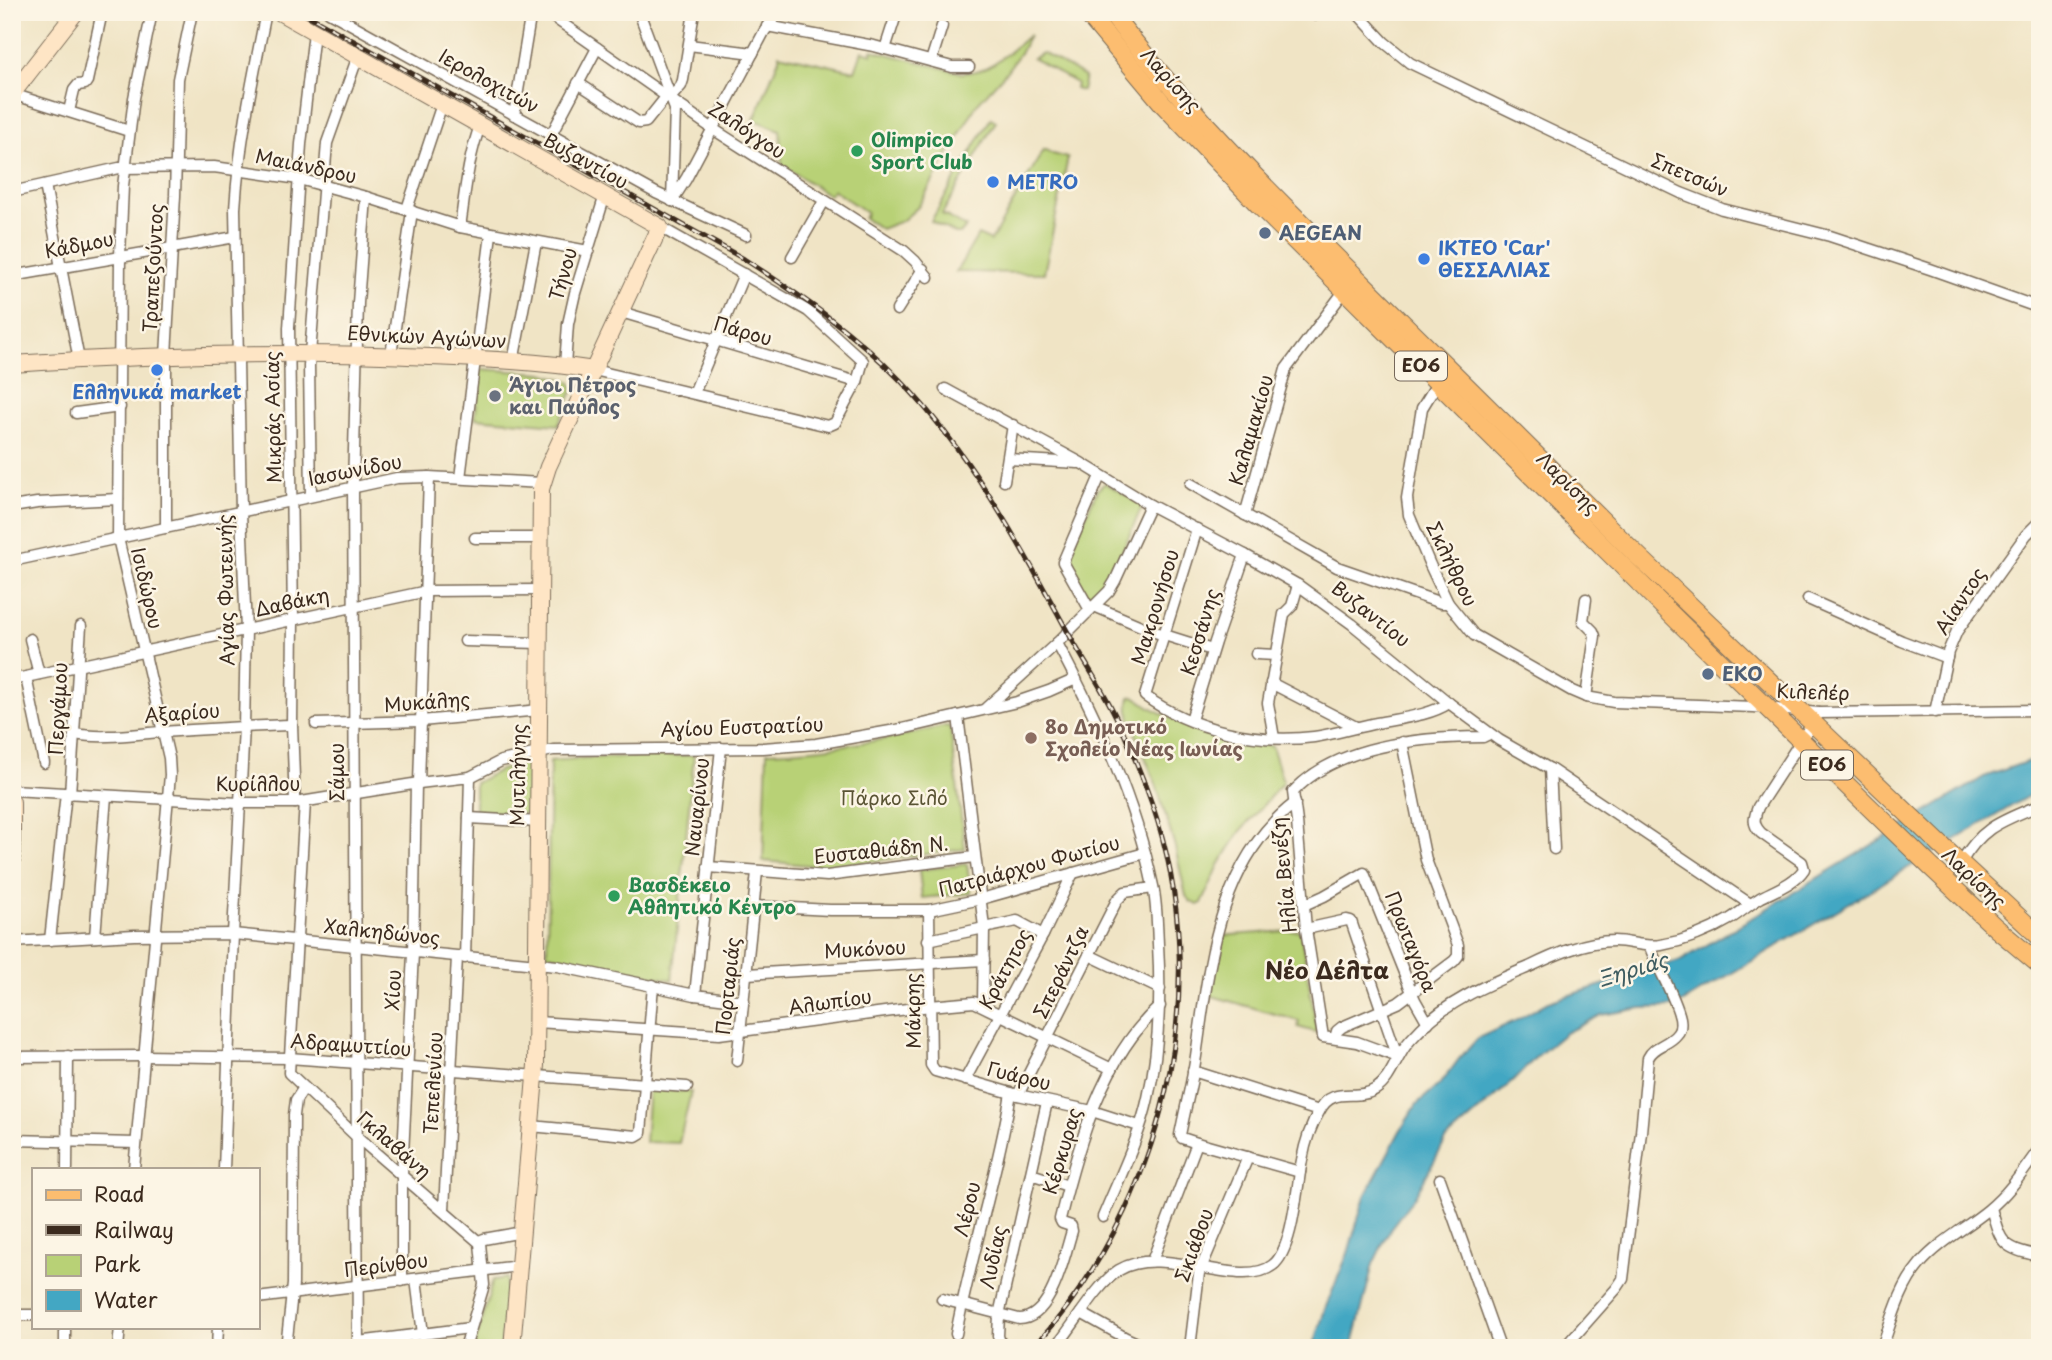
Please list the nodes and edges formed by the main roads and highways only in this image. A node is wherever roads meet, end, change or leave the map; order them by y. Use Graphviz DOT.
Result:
graph roads {
  1 [pos="1086,12"];
  2 [pos="1110,12"];
  3 [pos="2040,937"];
  4 [pos="2040,965"];
  1 -- 4 [label="main road, Λαρίσης / ΕΟ6"];
  2 -- 3 [label="main road, Λαρίσης / ΕΟ6"];
}
